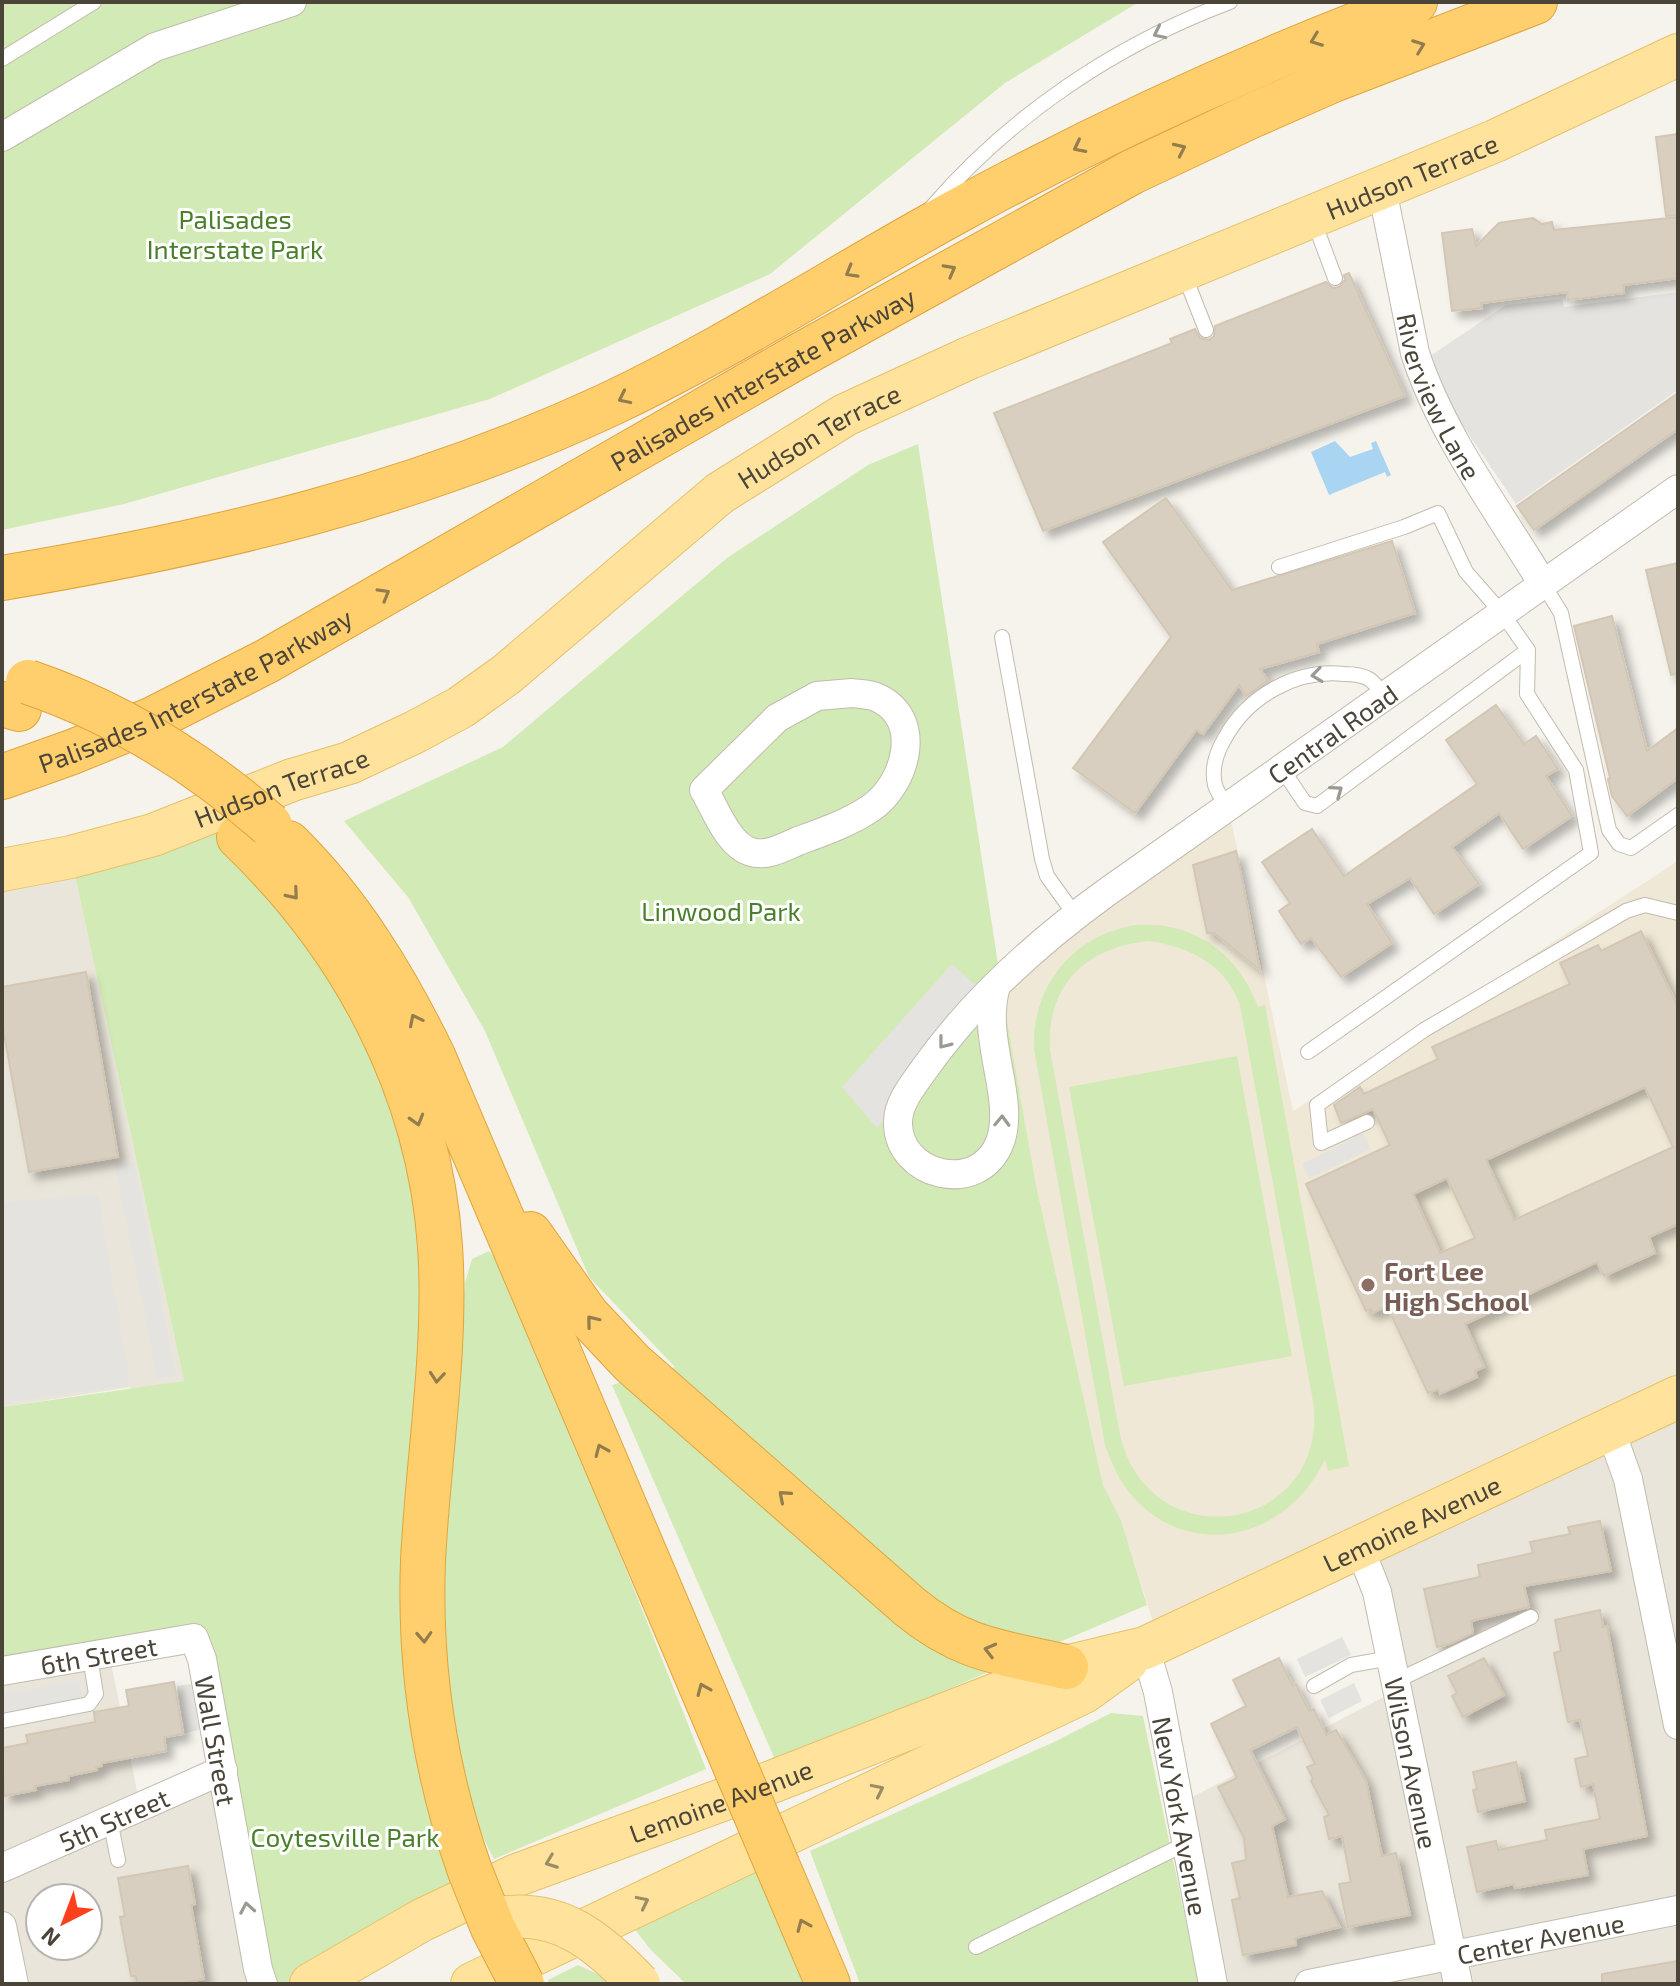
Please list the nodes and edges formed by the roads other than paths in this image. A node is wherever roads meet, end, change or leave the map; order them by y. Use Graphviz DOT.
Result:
graph roads {
  1 [pos="94,2"];
  2 [pos="292,2"];
  3 [pos="1230,2"];
  4 [pos="1415,2"];
  5 [pos="1535,2"];
  6 [pos="1678,55"];
  7 [pos="2,59"];
  8 [pos="2,137"];
  9 [pos="1382,189"];
  10 [pos="1312,218"];
  11 [pos="900,243"];
  12 [pos="1182,270"];
  13 [pos="1335,278"];
  14 [pos="1206,330"];
  15 [pos="1678,489"];
  16 [pos="1279,567"];
  17 [pos="2,578"];
  18 [pos="1543,584"];
  19 [pos="1502,613"];
  20 [pos="1002,637"];
  21 [pos="1528,650"];
  22 [pos="13,692"];
  23 [pos="1386,697"];
  24 [pos="1282,769"];
  25 [pos="2,777"];
  26 [pos="1228,806"];
  27 [pos="1678,815"];
  28 [pos="255,831"];
  29 [pos="753,853"];
  30 [pos="2,870"];
  31 [pos="1678,913"];
  32 [pos="1075,915"];
  33 [pos="996,986"];
  34 [pos="1308,1052"];
  35 [pos="1367,1122"];
  36 [pos="471,1142"];
  37 [pos="1678,1397"];
  38 [pos="1610,1429"];
  39 [pos="1359,1546"];
  40 [pos="1531,1617"];
  41 [pos="194,1638"];
  42 [pos="1145,1648"];
  43 [pos="90,1657"];
  44 [pos="1066,1667"];
  45 [pos="1393,1670"];
  46 [pos="2,1671"];
  47 [pos="1314,1686"];
  48 [pos="2,1721"];
  49 [pos="1678,1725"];
  50 [pos="223,1770"];
  51 [pos="110,1820"];
  52 [pos="1187,1843"];
  53 [pos="118,1860"];
  54 [pos="2,1868"];
  55 [pos="1678,1910"];
  56 [pos="2,1926"];
  57 [pos="976,1947"];
  58 [pos="1452,1956"];
  59 [pos="14,1984"];
  60 [pos="263,1984"];
  61 [pos="311,1984"];
  62 [pos="345,1984"];
  63 [pos="472,1984"];
  64 [pos="522,1984"];
  65 [pos="639,1984"];
  66 [pos="828,1984"];
  67 [pos="1213,1984"];
  68 [pos="1309,1984"];
  69 [pos="1458,1984"];
  1 -- 7 [label="lane"];
  2 -- 8 [label="street"];
  3 -- 11 [label="lane, one-way"];
  4 -- 11 [label="highway, Palisades Interstate Parkway, one-way"];
  25 -- 5 [label="highway, Palisades Interstate Parkway, one-way"];
  6 -- 9 [label="main road, Hudson Terrace"];
  9 -- 10 [label="main road, Hudson Terrace"];
  9 -- 18 [label="street, Riverview Lane"];
  10 -- 12 [label="main road, Hudson Terrace"];
  10 -- 13 [label="lane"];
  11 -- 17 [label="highway, Palisades Interstate Parkway, one-way"];
  12 -- 14 [label="lane"];
  12 -- 30 [label="main road, Hudson Terrace"];
  15 -- 18 [label="street, Central Road"];
  16 -- 19 [label="lane"];
  18 -- 19 [label="street, Central Road"];
  18 -- 27 [label="lane"];
  19 -- 21 [label="lane"];
  19 -- 23 [label="street, Central Road"];
  20 -- 32 [label="lane"];
  24 -- 21 [label="lane, one-way"];
  21 -- 34 [label="lane"];
  22 -- 28 [label="highway"];
  23 -- 24 [label="street, Central Road"];
  23 -- 26 [label="lane, one-way"];
  24 -- 26 [label="street, Central Road"];
  26 -- 32 [label="street, Central Road"];
  36 -- 28 [label="highway, one-way"];
  28 -- 64 [label="highway, one-way, bridge"];
  29 -- 29 [label="street"];
  31 -- 35 [label="lane"];
  32 -- 33 [label="street, Central Road"];
  33 -- 33 [label="street, Central Road, one-way"];
  44 -- 36 [label="highway, one-way"];
  66 -- 36 [label="highway, one-way, bridge"];
  37 -- 38 [label="main road, Lemoine Avenue"];
  38 -- 39 [label="main road, Lemoine Avenue"];
  38 -- 49 [label="street"];
  39 -- 42 [label="main road, Lemoine Avenue"];
  39 -- 45 [label="street, Wilson Avenue"];
  40 -- 45 [label="lane"];
  41 -- 43 [label="street, 6th Street"];
  41 -- 50 [label="street, Wall Street"];
  42 -- 44 [label="main road, Lemoine Avenue"];
  42 -- 52 [label="street, New York Avenue"];
  63 -- 42 [label="main road, Lemoine Avenue, one-way"];
  43 -- 46 [label="street, 6th Street"];
  43 -- 48 [label="lane"];
  44 -- 61 [label="main road, Lemoine Avenue, one-way"];
  45 -- 47 [label="lane"];
  45 -- 58 [label="street, Wilson Avenue"];
  50 -- 51 [label="street, 5th Street"];
  60 -- 50 [label="street, Wall Street, one-way"];
  51 -- 53 [label="lane"];
  51 -- 54 [label="street, 5th Street"];
  52 -- 57 [label="lane"];
  52 -- 67 [label="street, New York Avenue"];
  55 -- 58 [label="street, Center Avenue"];
  56 -- 59 [label="street"];
  58 -- 68 [label="street, Center Avenue"];
  58 -- 69 [label="street, Wilson Avenue"];
  62 -- 65 [label="main road, bridge"];
}
